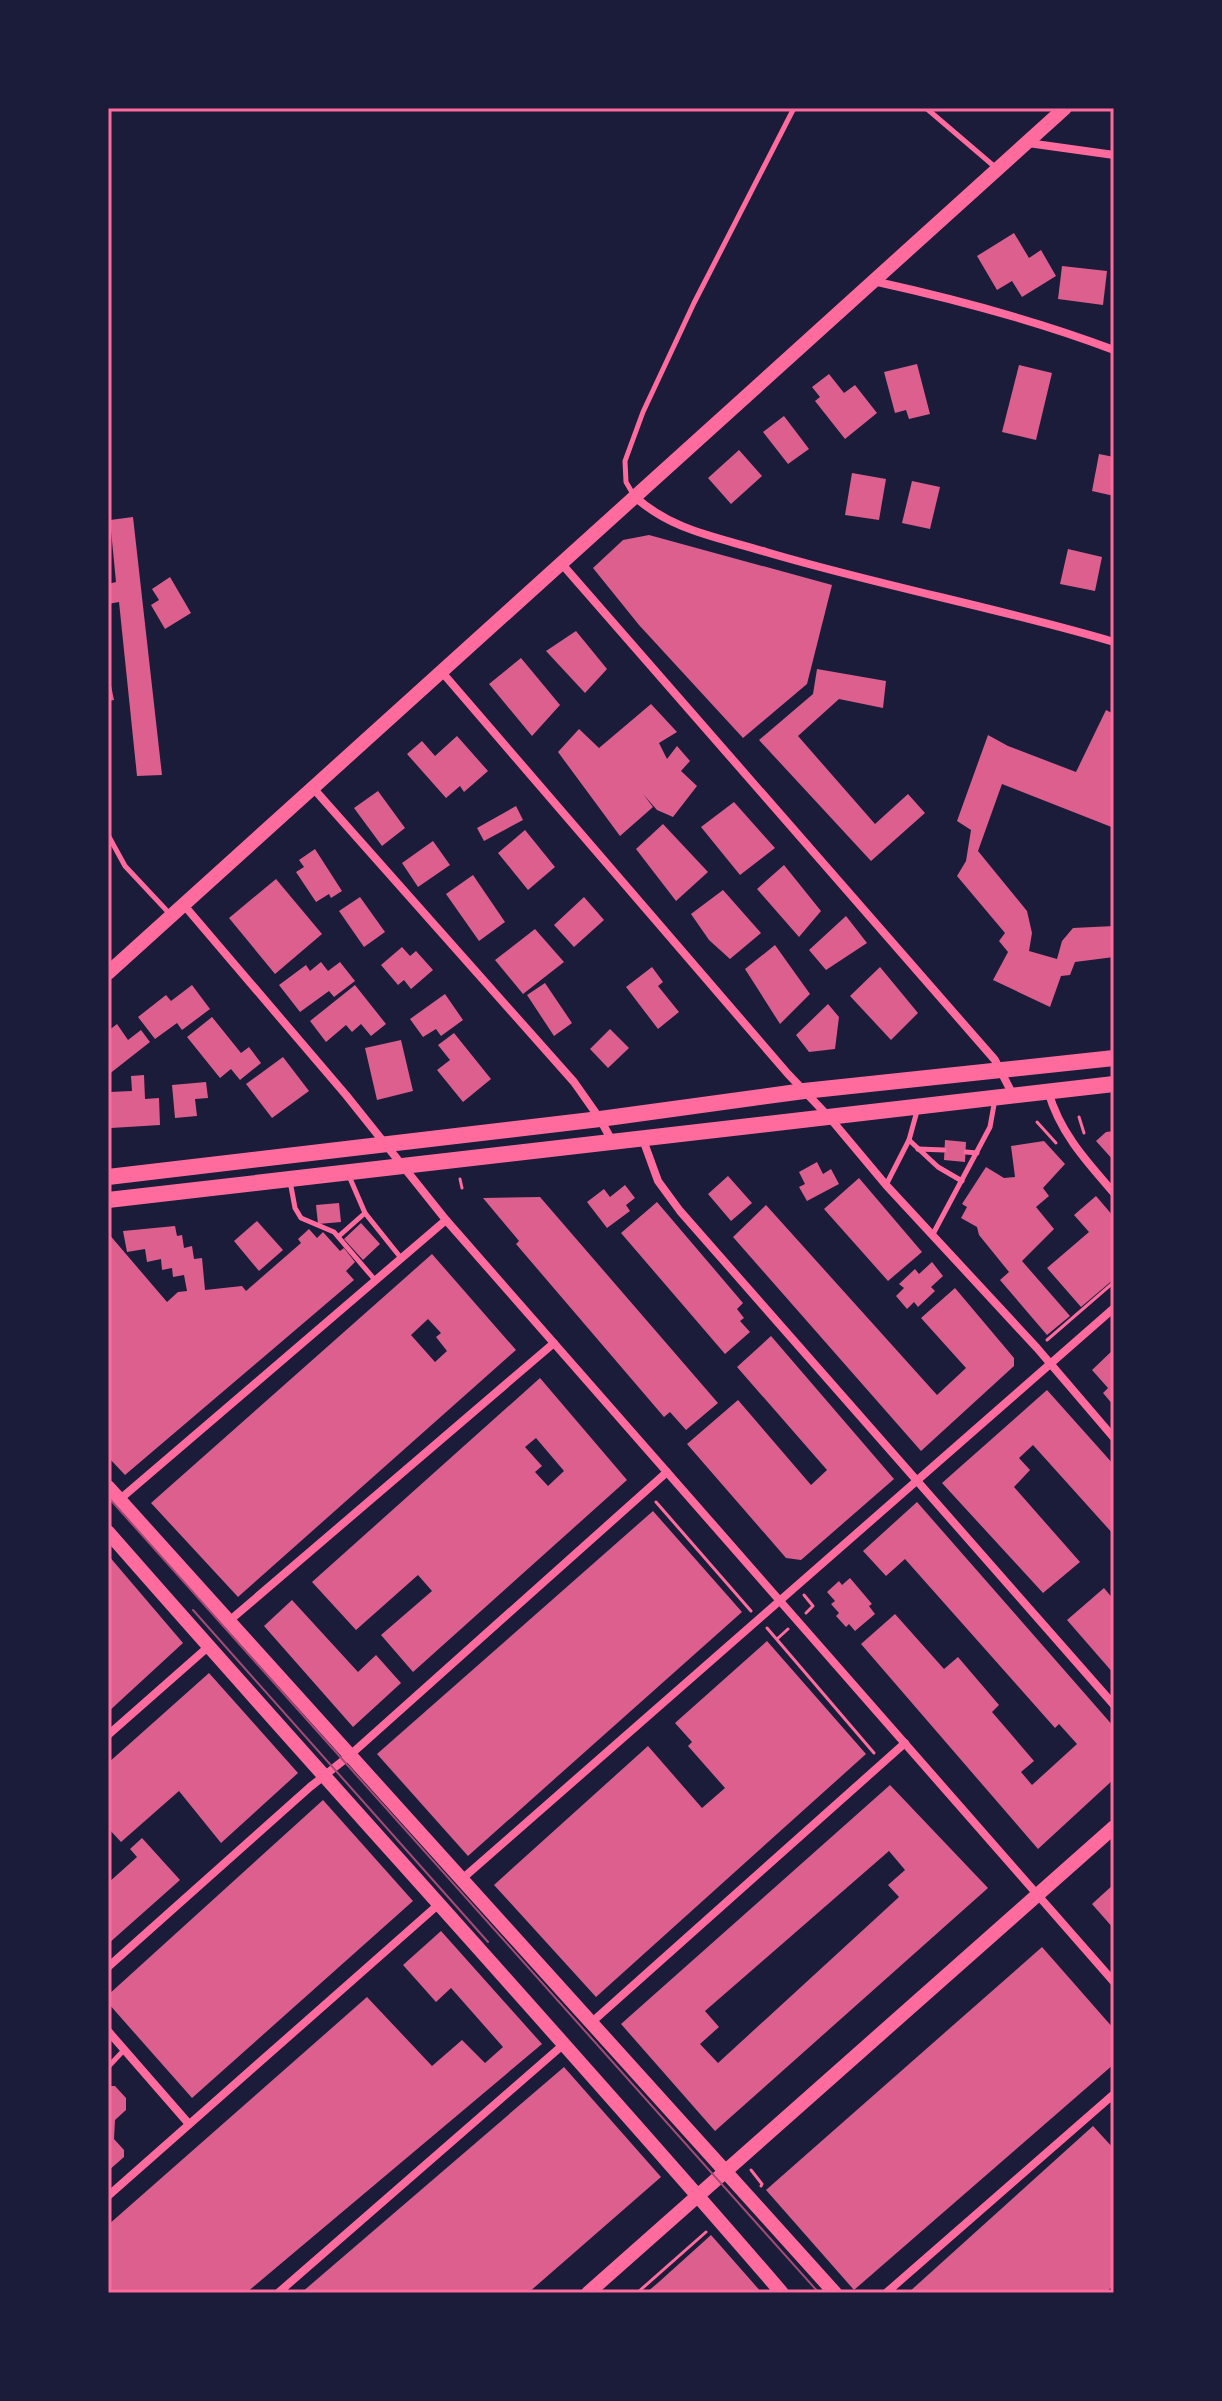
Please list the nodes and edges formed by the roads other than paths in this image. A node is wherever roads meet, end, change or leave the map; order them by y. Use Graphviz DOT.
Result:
graph roads {
  1 [pos="794,108"];
  2 [pos="926,108"];
  3 [pos="1065,108"];
  4 [pos="1028,143"];
  5 [pos="1114,155"];
  6 [pos="998,170"];
  7 [pos="872,280"];
  8 [pos="1114,350"];
  9 [pos="633,495"];
  10 [pos="560,562"];
  11 [pos="1114,642"];
  12 [pos="441,671"];
  13 [pos="312,787"];
  14 [pos="108,835"];
  15 [pos="183,904"];
  16 [pos="171,915"];
  17 [pos="108,973"];
  18 [pos="1114,1058"];
  19 [pos="1002,1070"];
  20 [pos="1114,1084"];
  21 [pos="804,1091"];
  22 [pos="1048,1091"];
  23 [pos="1013,1095"];
  24 [pos="995,1097"];
  25 [pos="916,1106"];
  26 [pos="829,1117"];
  27 [pos="600,1119"];
  28 [pos="642,1137"];
  29 [pos="909,1140"];
  30 [pos="612,1141"];
  31 [pos="385,1145"];
  32 [pos="917,1149"];
  33 [pos="944,1150"];
  34 [pos="966,1152"];
  35 [pos="977,1153"];
  36 [pos="401,1165"];
  37 [pos="348,1171"];
  38 [pos="108,1177"];
  39 [pos="289,1177"];
  40 [pos="962,1181"];
  41 [pos="886,1185"];
  42 [pos="1114,1193"];
  43 [pos="108,1200"];
  44 [pos="365,1213"];
  45 [pos="446,1220"];
  46 [pos="932,1235"];
  47 [pos="338,1236"];
  48 [pos="401,1258"];
  49 [pos="376,1280"];
  50 [pos="1114,1308"];
  51 [pos="554,1343"];
  52 [pos="1049,1363"];
  53 [pos="1114,1438"];
  54 [pos="667,1472"];
  55 [pos="917,1481"];
  56 [pos="108,1487"];
  57 [pos="119,1500"];
  58 [pos="108,1532"];
  59 [pos="780,1601"];
  60 [pos="229,1621"];
  61 [pos="208,1647"];
  62 [pos="1114,1705"];
  63 [pos="108,1735"];
  64 [pos="905,1743"];
  65 [pos="349,1756"];
  66 [pos="322,1776"];
  67 [pos="1114,1827"];
  68 [pos="462,1879"];
  69 [pos="1038,1895"];
  70 [pos="439,1904"];
  71 [pos="108,1967"];
  72 [pos="1114,1982"];
  73 [pos="592,2022"];
  74 [pos="108,2031"];
  75 [pos="565,2043"];
  76 [pos="124,2050"];
  77 [pos="108,2067"];
  78 [pos="1114,2094"];
  79 [pos="189,2124"];
  80 [pos="726,2170"];
  81 [pos="697,2195"];
  82 [pos="108,2196"];
  83 [pos="278,2293"];
  84 [pos="588,2293"];
  85 [pos="782,2293"];
  86 [pos="835,2293"];
  87 [pos="886,2293"];
  1 -- 9 [label="lane"];
  2 -- 6 [label="lane"];
  3 -- 4 [label="street"];
  4 -- 5 [label="street"];
  4 -- 6 [label="street"];
  6 -- 7 [label="street"];
  7 -- 8 [label="street"];
  7 -- 9 [label="street"];
  9 -- 10 [label="street"];
  9 -- 11 [label="street"];
  10 -- 12 [label="street"];
  10 -- 19 [label="street"];
  12 -- 13 [label="street"];
  12 -- 21 [label="street"];
  13 -- 15 [label="street"];
  13 -- 27 [label="street"];
  14 -- 16 [label="lane"];
  15 -- 16 [label="street"];
  15 -- 31 [label="street"];
  16 -- 17 [label="street"];
  18 -- 19 [label="main road"];
  19 -- 21 [label="main road"];
  19 -- 23 [label="street"];
  20 -- 22 [label="main road"];
  21 -- 26 [label="street"];
  21 -- 27 [label="main road"];
  22 -- 23 [label="main road"];
  22 -- 42 [label="street"];
  23 -- 24 [label="main road"];
  24 -- 25 [label="main road"];
  24 -- 35 [label="lane"];
  25 -- 26 [label="main road"];
  25 -- 29 [label="lane"];
  26 -- 28 [label="main road"];
  26 -- 41 [label="street"];
  27 -- 30 [label="street"];
  27 -- 31 [label="main road"];
  28 -- 30 [label="main road"];
  28 -- 55 [label="street"];
  29 -- 32 [label="lane"];
  29 -- 41 [label="lane"];
  30 -- 36 [label="main road"];
  31 -- 36 [label="street"];
  31 -- 38 [label="main road"];
  32 -- 33 [label="lane"];
  32 -- 40 [label="lane"];
  34 -- 35 [label="lane"];
  35 -- 40 [label="lane"];
  36 -- 37 [label="main road"];
  36 -- 45 [label="street"];
  37 -- 39 [label="main road"];
  37 -- 44 [label="lane"];
  39 -- 43 [label="main road"];
  39 -- 47 [label="lane"];
  40 -- 46 [label="lane"];
  41 -- 46 [label="street"];
  44 -- 47 [label="lane"];
  44 -- 48 [label="lane"];
  45 -- 48 [label="street"];
  45 -- 51 [label="street"];
  46 -- 52 [label="street"];
  47 -- 49 [label="lane"];
  48 -- 49 [label="street"];
  49 -- 57 [label="street"];
  50 -- 52 [label="street"];
  51 -- 54 [label="street"];
  51 -- 60 [label="street"];
  52 -- 53 [label="street"];
  52 -- 55 [label="street"];
  54 -- 59 [label="street"];
  54 -- 65 [label="street"];
  55 -- 59 [label="street"];
  55 -- 62 [label="street"];
  56 -- 57 [label="street"];
  57 -- 60 [label="street"];
  58 -- 61 [label="street"];
  59 -- 64 [label="street"];
  59 -- 68 [label="street"];
  60 -- 65 [label="street"];
  61 -- 63 [label="street"];
  61 -- 66 [label="street"];
  64 -- 69 [label="street"];
  64 -- 73 [label="street"];
  65 -- 66 [label="street"];
  65 -- 68 [label="street"];
  66 -- 70 [label="street"];
  66 -- 71 [label="street"];
  67 -- 69 [label="street"];
  68 -- 73 [label="street"];
  69 -- 72 [label="street"];
  69 -- 80 [label="street"];
  70 -- 75 [label="street"];
  70 -- 79 [label="street"];
  73 -- 80 [label="street"];
  74 -- 76 [label="street"];
  75 -- 81 [label="street"];
  75 -- 83 [label="street"];
  76 -- 77 [label="lane"];
  76 -- 79 [label="street"];
  78 -- 87 [label="street"];
  79 -- 82 [label="street"];
  80 -- 81 [label="street"];
  80 -- 86 [label="street"];
  81 -- 84 [label="street"];
  81 -- 85 [label="street"];
}
